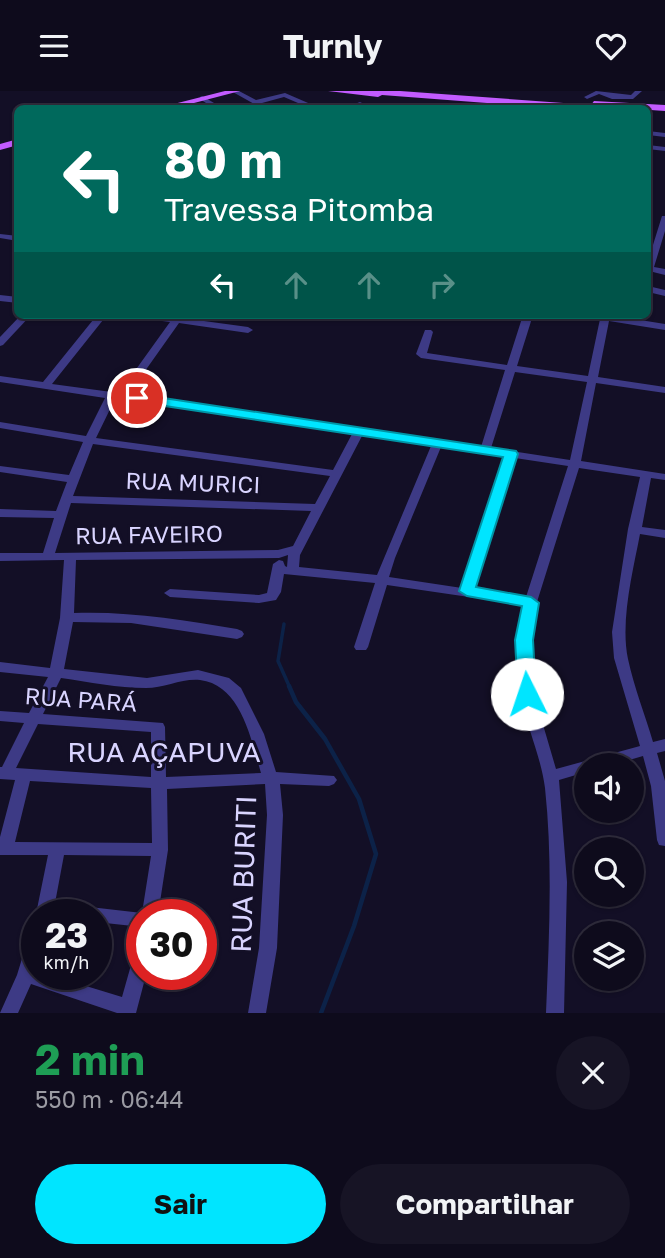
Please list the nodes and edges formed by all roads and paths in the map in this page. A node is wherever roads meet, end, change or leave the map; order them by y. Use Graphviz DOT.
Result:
graph roads {
  1 [pos="218,91"];
  2 [pos="234,91"];
  3 [pos="332,91"];
  4 [pos="367,91"];
  5 [pos="452,91"];
  6 [pos="639,91"];
  7 [pos="418,93"];
  8 [pos="602,93"];
  9 [pos="506,96"];
  10 [pos="587,97"];
  11 [pos="615,98"];
  12 [pos="202,99"];
  13 [pos="256,102"];
  14 [pos="532,103"];
  15 [pos="360,104"];
  16 [pos="160,105"];
  17 [pos="176,105"];
  18 [pos="213,105"];
  19 [pos="262,105"];
  20 [pos="309,105"];
  21 [pos="357,105"];
  22 [pos="539,105"];
  23 [pos="556,105"];
  24 [pos="608,105"];
  25 [pos="644,105"];
  26 [pos="665,218"];
  27 [pos="663,231"];
  28 [pos="654,249"];
  29 [pos="665,251"];
  30 [pos="651,260"];
  31 [pos="22,319"];
  32 [pos="99,319"];
  33 [pos="176,319"];
  34 [pos="189,319"];
  35 [pos="527,319"];
  36 [pos="605,319"];
  37 [pos="617,319"];
  38 [pos="665,327"];
  39 [pos="248,330"];
  40 [pos="428,332"];
  41 [pos="0,342"];
  42 [pos="511,368"];
  43 [pos="0,379"];
  44 [pos="592,380"];
  45 [pos="46,385"];
  46 [pos="665,390"];
  47 [pos="118,395"];
  48 [pos="0,425"];
  49 [pos="359,432"];
  50 [pos="88,440"];
  51 [pos="437,443"];
  52 [pos="485,450"];
  53 [pos="511,454"];
  54 [pos="575,463"];
  55 [pos="0,469"];
  56 [pos="336,474"];
  57 [pos="646,474"];
  58 [pos="665,477"];
  59 [pos="72,479"];
  60 [pos="65,499"];
  61 [pos="319,508"];
  62 [pos="0,513"];
  63 [pos="60,515"];
  64 [pos="634,529"];
  65 [pos="665,534"];
  66 [pos="298,548"];
  67 [pos="279,554"];
  68 [pos="48,556"];
  69 [pos="70,556"];
  70 [pos="0,557"];
  71 [pos="286,570"];
  72 [pos="382,579"];
  73 [pos="467,591"];
  74 [pos="170,593"];
  75 [pos="531,603"];
  76 [pos="67,618"];
  77 [pos="237,634"];
  78 [pos="361,647"];
  79 [pos="0,667"];
  80 [pos="56,674"];
  81 [pos="0,716"];
  82 [pos="33,719"];
  83 [pos="665,745"];
  84 [pos="649,747"];
  85 [pos="629,753"];
  86 [pos="574,769"];
  87 [pos="3,773"];
  88 [pos="24,776"];
  89 [pos="551,776"];
  90 [pos="272,778"];
  91 [pos="328,780"];
  92 [pos="160,783"];
  93 [pos="665,840"];
  94 [pos="2,848"];
  95 [pos="57,850"];
  96 [pos="160,850"];
  97 [pos="47,899"];
  98 [pos="152,899"];
  99 [pos="21,986"];
  100 [pos="69,990"];
  101 [pos="133,990"];
  102 [pos="127,1010"];
  103 [pos="9,1013"];
  104 [pos="257,1013"];
  105 [pos="555,1013"];
  1 -- 16 [label="main road"];
  2 -- 12 [label="main road"];
  2 -- 13 [label="street"];
  3 -- 7 [label="main road"];
  4 -- 7 [label="main road"];
  5 -- 9 [label="main road"];
  6 -- 8 [label="street"];
  7 -- 14 [label="main road"];
  8 -- 10 [label="street"];
  8 -- 11 [label="street"];
  9 -- 10 [label="main road"];
  9 -- 24 [label="main road"];
  10 -- 11 [label="main road"];
  11 -- 25 [label="main road"];
  12 -- 17 [label="main road"];
  12 -- 18 [label="street"];
  13 -- 19 [label="street"];
  13 -- 20 [label="street"];
  14 -- 22 [label="main road"];
  14 -- 23 [label="main road"];
  15 -- 21 [label="street"];
  26 -- 27 [label="street"];
  27 -- 28 [label="street"];
  28 -- 29 [label="street"];
  28 -- 30 [label="street"];
  31 -- 41 [label="street"];
  32 -- 45 [label="street"];
  33 -- 47 [label="street"];
  34 -- 39 [label="street"];
  35 -- 42 [label="street"];
  36 -- 44 [label="street"];
  37 -- 38 [label="street"];
  40 -- 42 [label="street"];
  42 -- 44 [label="street"];
  42 -- 52 [label="street"];
  43 -- 45 [label="street"];
  44 -- 46 [label="street"];
  44 -- 54 [label="street"];
  45 -- 47 [label="street"];
  47 -- 49 [label="street"];
  47 -- 50 [label="street"];
  48 -- 50 [label="street"];
  49 -- 51 [label="street"];
  49 -- 56 [label="street"];
  50 -- 56 [label="street"];
  50 -- 59 [label="street"];
  51 -- 52 [label="street"];
  51 -- 72 [label="street"];
  52 -- 53 [label="street"];
  53 -- 54 [label="street"];
  53 -- 73 [label="street"];
  54 -- 57 [label="street"];
  54 -- 75 [label="street"];
  55 -- 59 [label="street"];
  56 -- 61 [label="street"];
  57 -- 58 [label="street"];
  57 -- 64 [label="street"];
  59 -- 60 [label="street"];
  60 -- 61 [label="street, RUA MURICI"];
  60 -- 63 [label="street"];
  61 -- 66 [label="street"];
  62 -- 63 [label="street"];
  63 -- 68 [label="street"];
  64 -- 65 [label="street"];
  64 -- 84 [label="street"];
  66 -- 67 [label="street, RUA FAVEIRO"];
  66 -- 71 [label="street"];
  67 -- 69 [label="street, RUA FAVEIRO"];
  67 -- 71 [label="street"];
  68 -- 69 [label="street, RUA FAVEIRO"];
  68 -- 70 [label="street, RUA FAVEIRO"];
  69 -- 76 [label="street"];
  71 -- 72 [label="street"];
  71 -- 74 [label="street"];
  72 -- 73 [label="street"];
  72 -- 78 [label="street"];
  73 -- 75 [label="street"];
  75 -- 89 [label="street"];
  76 -- 77 [label="street"];
  76 -- 80 [label="street"];
  79 -- 80 [label="street, RUA BURITI"];
  80 -- 82 [label="street"];
  80 -- 90 [label="street, RUA BURITI"];
  81 -- 82 [label="street, RUA PARÁ"];
  82 -- 87 [label="street"];
  82 -- 92 [label="street, RUA PARÁ"];
  83 -- 84 [label="street"];
  84 -- 85 [label="street"];
  84 -- 93 [label="street"];
  86 -- 89 [label="street"];
  87 -- 88 [label="street, RUA AÇAPUVA"];
  88 -- 92 [label="street, RUA AÇAPUVA"];
  88 -- 94 [label="street"];
  89 -- 105 [label="street"];
  90 -- 91 [label="street, RUA AÇAPUVA"];
  90 -- 92 [label="street, RUA AÇAPUVA"];
  90 -- 104 [label="street, RUA BURITI"];
  92 -- 96 [label="street"];
  94 -- 95 [label="street"];
  95 -- 96 [label="street"];
  95 -- 97 [label="street"];
  96 -- 98 [label="street"];
  99 -- 103 [label="street"];
  100 -- 102 [label="street"];
  101 -- 102 [label="street"];
}
